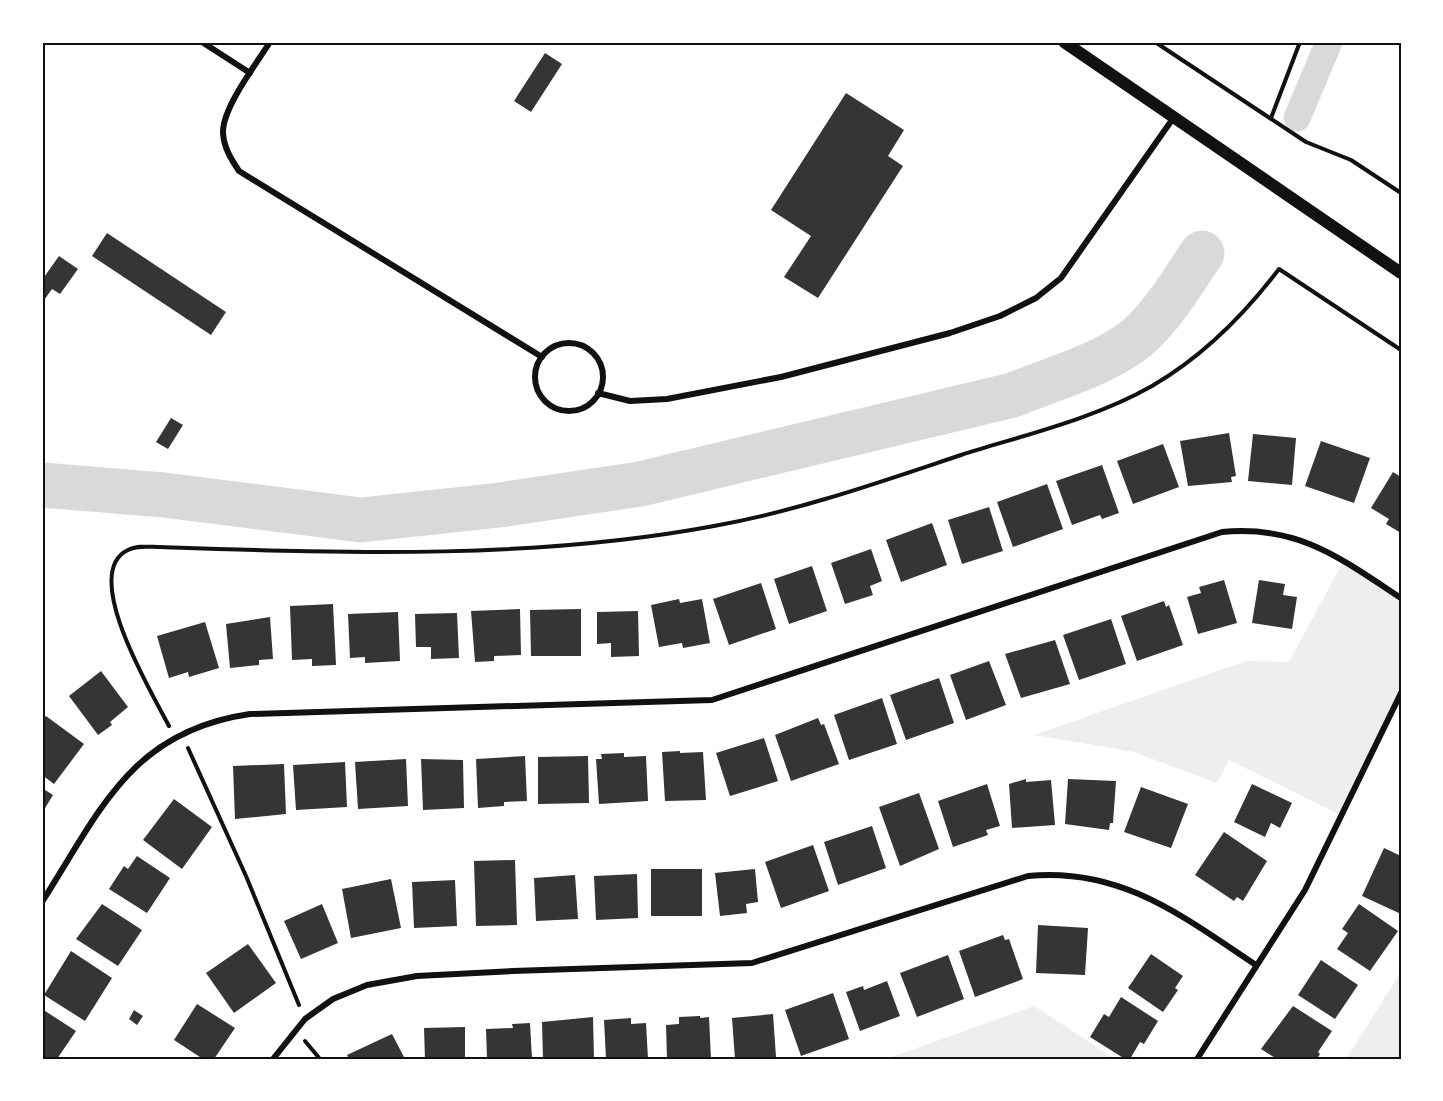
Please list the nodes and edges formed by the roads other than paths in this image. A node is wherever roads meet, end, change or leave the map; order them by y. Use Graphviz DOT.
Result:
graph roads {
  1 [pos="202,42"];
  2 [pos="270,42"];
  3 [pos="1064,42"];
  4 [pos="250,73"];
  5 [pos="1174,117"];
  6 [pos="1401,273"];
  7 [pos="542,357"];
  8 [pos="598,393"];
  9 [pos="1401,598"];
  10 [pos="1401,693"];
  11 [pos="42,902"];
  12 [pos="1256,964"];
  13 [pos="273,1059"];
  14 [pos="1197,1059"];
  1 -- 4 [label="street"];
  2 -- 4 [label="street"];
  3 -- 5 [label="main road"];
  4 -- 7 [label="street"];
  5 -- 6 [label="main road"];
  5 -- 8 [label="street"];
  7 -- 8 [label="street"];
  7 -- 8 [label="street"];
  9 -- 11 [label="street"];
  10 -- 12 [label="street"];
  12 -- 13 [label="street"];
  12 -- 14 [label="street"];
}
